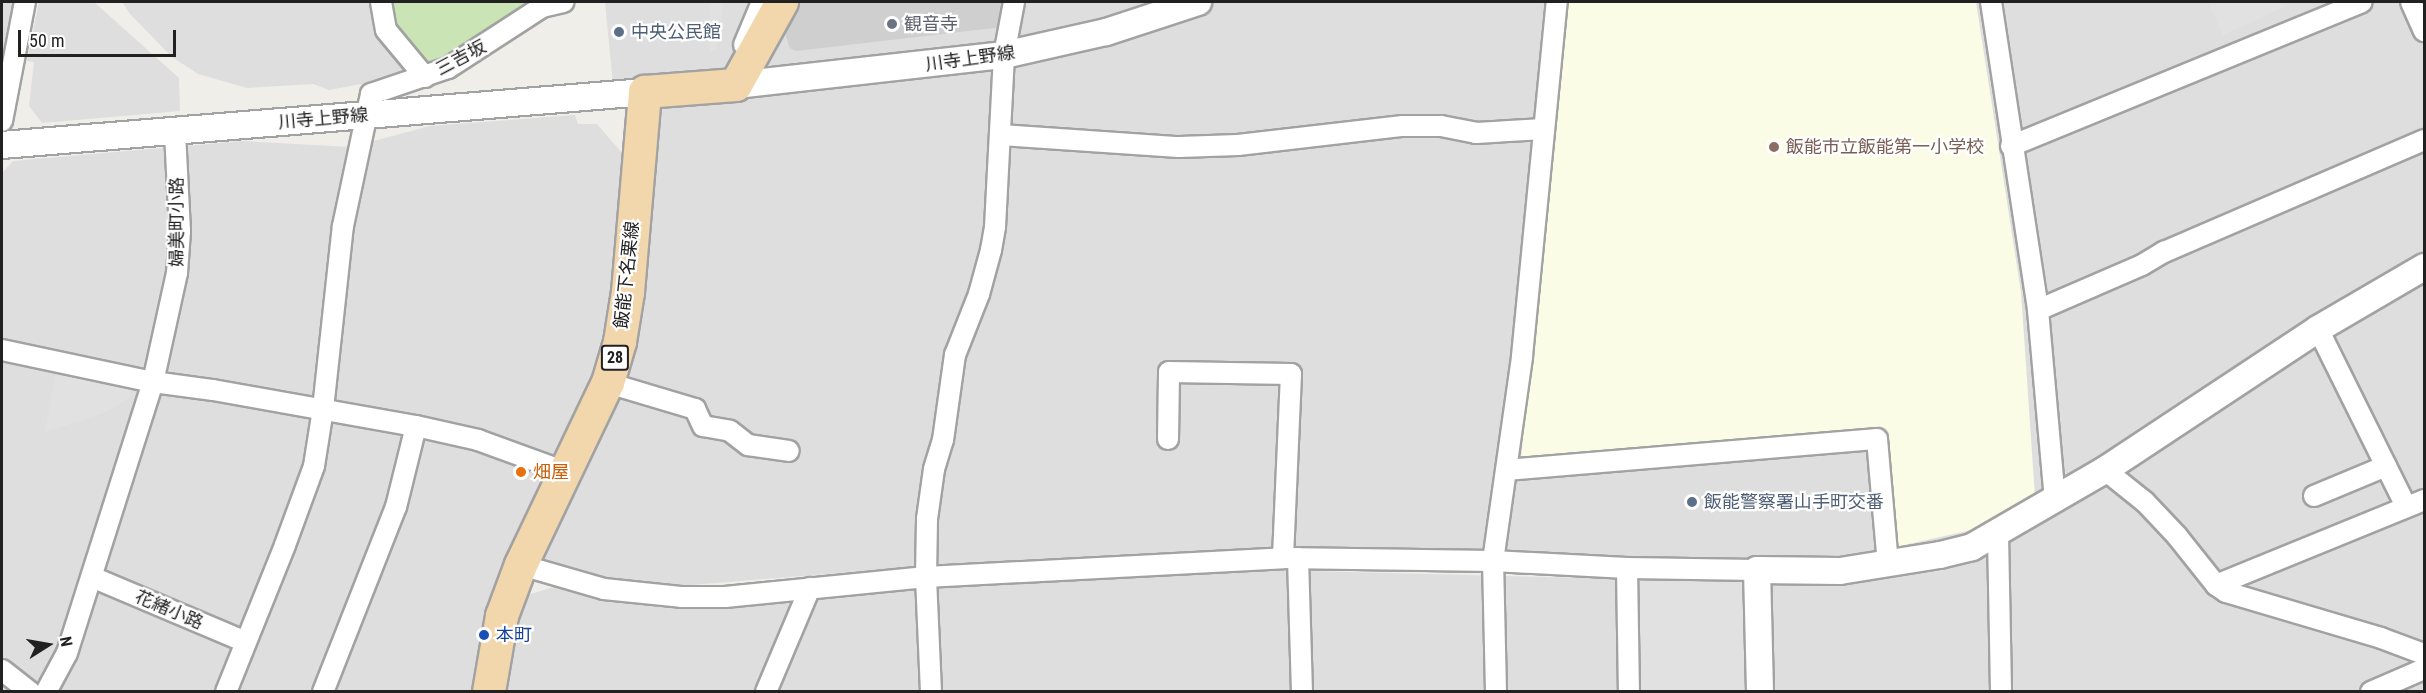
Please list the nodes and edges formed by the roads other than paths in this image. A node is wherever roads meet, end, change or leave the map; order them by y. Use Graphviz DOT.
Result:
graph roads {
  1 [pos="25,2"];
  2 [pos="381,2"];
  3 [pos="563,2"];
  4 [pos="762,2"];
  5 [pos="783,2"];
  6 [pos="1014,2"];
  7 [pos="1198,2"];
  8 [pos="1557,2"];
  9 [pos="1990,2"];
  10 [pos="2362,2"];
  11 [pos="2411,2"];
  12 [pos="2424,30"];
  13 [pos="1004,55"];
  14 [pos="425,76"];
  15 [pos="732,86"];
  16 [pos="645,92"];
  17 [pos="367,115"];
  18 [pos="2,121"];
  19 [pos="1544,129"];
  20 [pos="175,131"];
  21 [pos="1000,135"];
  22 [pos="2424,140"];
  23 [pos="2,145"];
  24 [pos="2011,146"];
  25 [pos="2424,267"];
  26 [pos="2038,310"];
  27 [pos="2318,329"];
  28 [pos="2,350"];
  29 [pos="153,382"];
  30 [pos="608,383"];
  31 [pos="323,409"];
  32 [pos="416,426"];
  33 [pos="1168,439"];
  34 [pos="789,451"];
  35 [pos="2386,466"];
  36 [pos="1507,470"];
  37 [pos="2104,470"];
  38 [pos="566,472"];
  39 [pos="2314,496"];
  40 [pos="2055,500"];
  41 [pos="2415,503"];
  42 [pos="1998,534"];
  43 [pos="1291,558"];
  44 [pos="1493,561"];
  45 [pos="521,565"];
  46 [pos="1888,565"];
  47 [pos="1627,568"];
  48 [pos="1757,570"];
  49 [pos="926,577"];
  50 [pos="92,578"];
  51 [pos="2216,585"];
  52 [pos="810,588"];
  53 [pos="246,642"];
  54 [pos="2424,654"];
  55 [pos="2424,669"];
  56 [pos="2,670"];
  57 [pos="2381,690"];
  58 [pos="30,692"];
  59 [pos="46,692"];
  60 [pos="225,692"];
  61 [pos="323,692"];
  62 [pos="489,692"];
  63 [pos="766,692"];
  64 [pos="931,692"];
  65 [pos="1302,692"];
  66 [pos="1496,692"];
  67 [pos="1629,692"];
  68 [pos="1760,692"];
  69 [pos="2001,692"];
  1 -- 18 [label="street"];
  2 -- 14 [label="street"];
  3 -- 14 [label="street, 三吉坂"];
  4 -- 15 [label="street"];
  5 -- 15 [label="main road"];
  6 -- 13 [label="street"];
  7 -- 13 [label="street, 川寺上野線"];
  8 -- 19 [label="street"];
  9 -- 24 [label="street"];
  10 -- 24 [label="street"];
  11 -- 12 [label="street"];
  13 -- 15 [label="street, 川寺上野線"];
  13 -- 21 [label="street"];
  14 -- 17 [label="street, 三吉坂"];
  15 -- 16 [label="main road"];
  16 -- 17 [label="street, 川寺上野線"];
  16 -- 30 [label="main road, 飯能下名栗線 / 28"];
  17 -- 20 [label="street, 川寺上野線"];
  17 -- 31 [label="street"];
  19 -- 21 [label="street"];
  19 -- 36 [label="street"];
  20 -- 23 [label="street, 川寺上野線"];
  20 -- 29 [label="street, 婦美町小路"];
  21 -- 49 [label="street"];
  22 -- 26 [label="street"];
  24 -- 26 [label="street"];
  25 -- 27 [label="street"];
  26 -- 40 [label="street"];
  27 -- 35 [label="street"];
  27 -- 37 [label="street"];
  28 -- 29 [label="street"];
  29 -- 31 [label="street"];
  29 -- 50 [label="street, 婦美町小路"];
  30 -- 34 [label="street"];
  30 -- 38 [label="main road, 飯能下名栗線 / 28"];
  31 -- 32 [label="street"];
  31 -- 53 [label="street"];
  32 -- 38 [label="street"];
  32 -- 61 [label="street"];
  33 -- 43 [label="street"];
  35 -- 39 [label="street"];
  35 -- 41 [label="street"];
  36 -- 44 [label="street"];
  36 -- 46 [label="street"];
  37 -- 40 [label="street"];
  37 -- 51 [label="street"];
  38 -- 45 [label="main road, 飯能下名栗線 / 28"];
  40 -- 42 [label="street"];
  41 -- 51 [label="street"];
  42 -- 46 [label="street"];
  42 -- 69 [label="street"];
  43 -- 44 [label="street"];
  43 -- 49 [label="street"];
  43 -- 65 [label="street"];
  44 -- 47 [label="street"];
  44 -- 66 [label="street"];
  45 -- 52 [label="street"];
  45 -- 62 [label="main road, 飯能下名栗線 / 28"];
  46 -- 48 [label="street"];
  47 -- 48 [label="street"];
  47 -- 67 [label="street"];
  48 -- 68 [label="street"];
  49 -- 52 [label="street"];
  49 -- 64 [label="street"];
  50 -- 53 [label="street, 花緒小路"];
  50 -- 59 [label="street, 婦美町小路"];
  51 -- 54 [label="street"];
  52 -- 63 [label="street"];
  53 -- 60 [label="street"];
  55 -- 57 [label="street"];
  56 -- 58 [label="street"];
}
